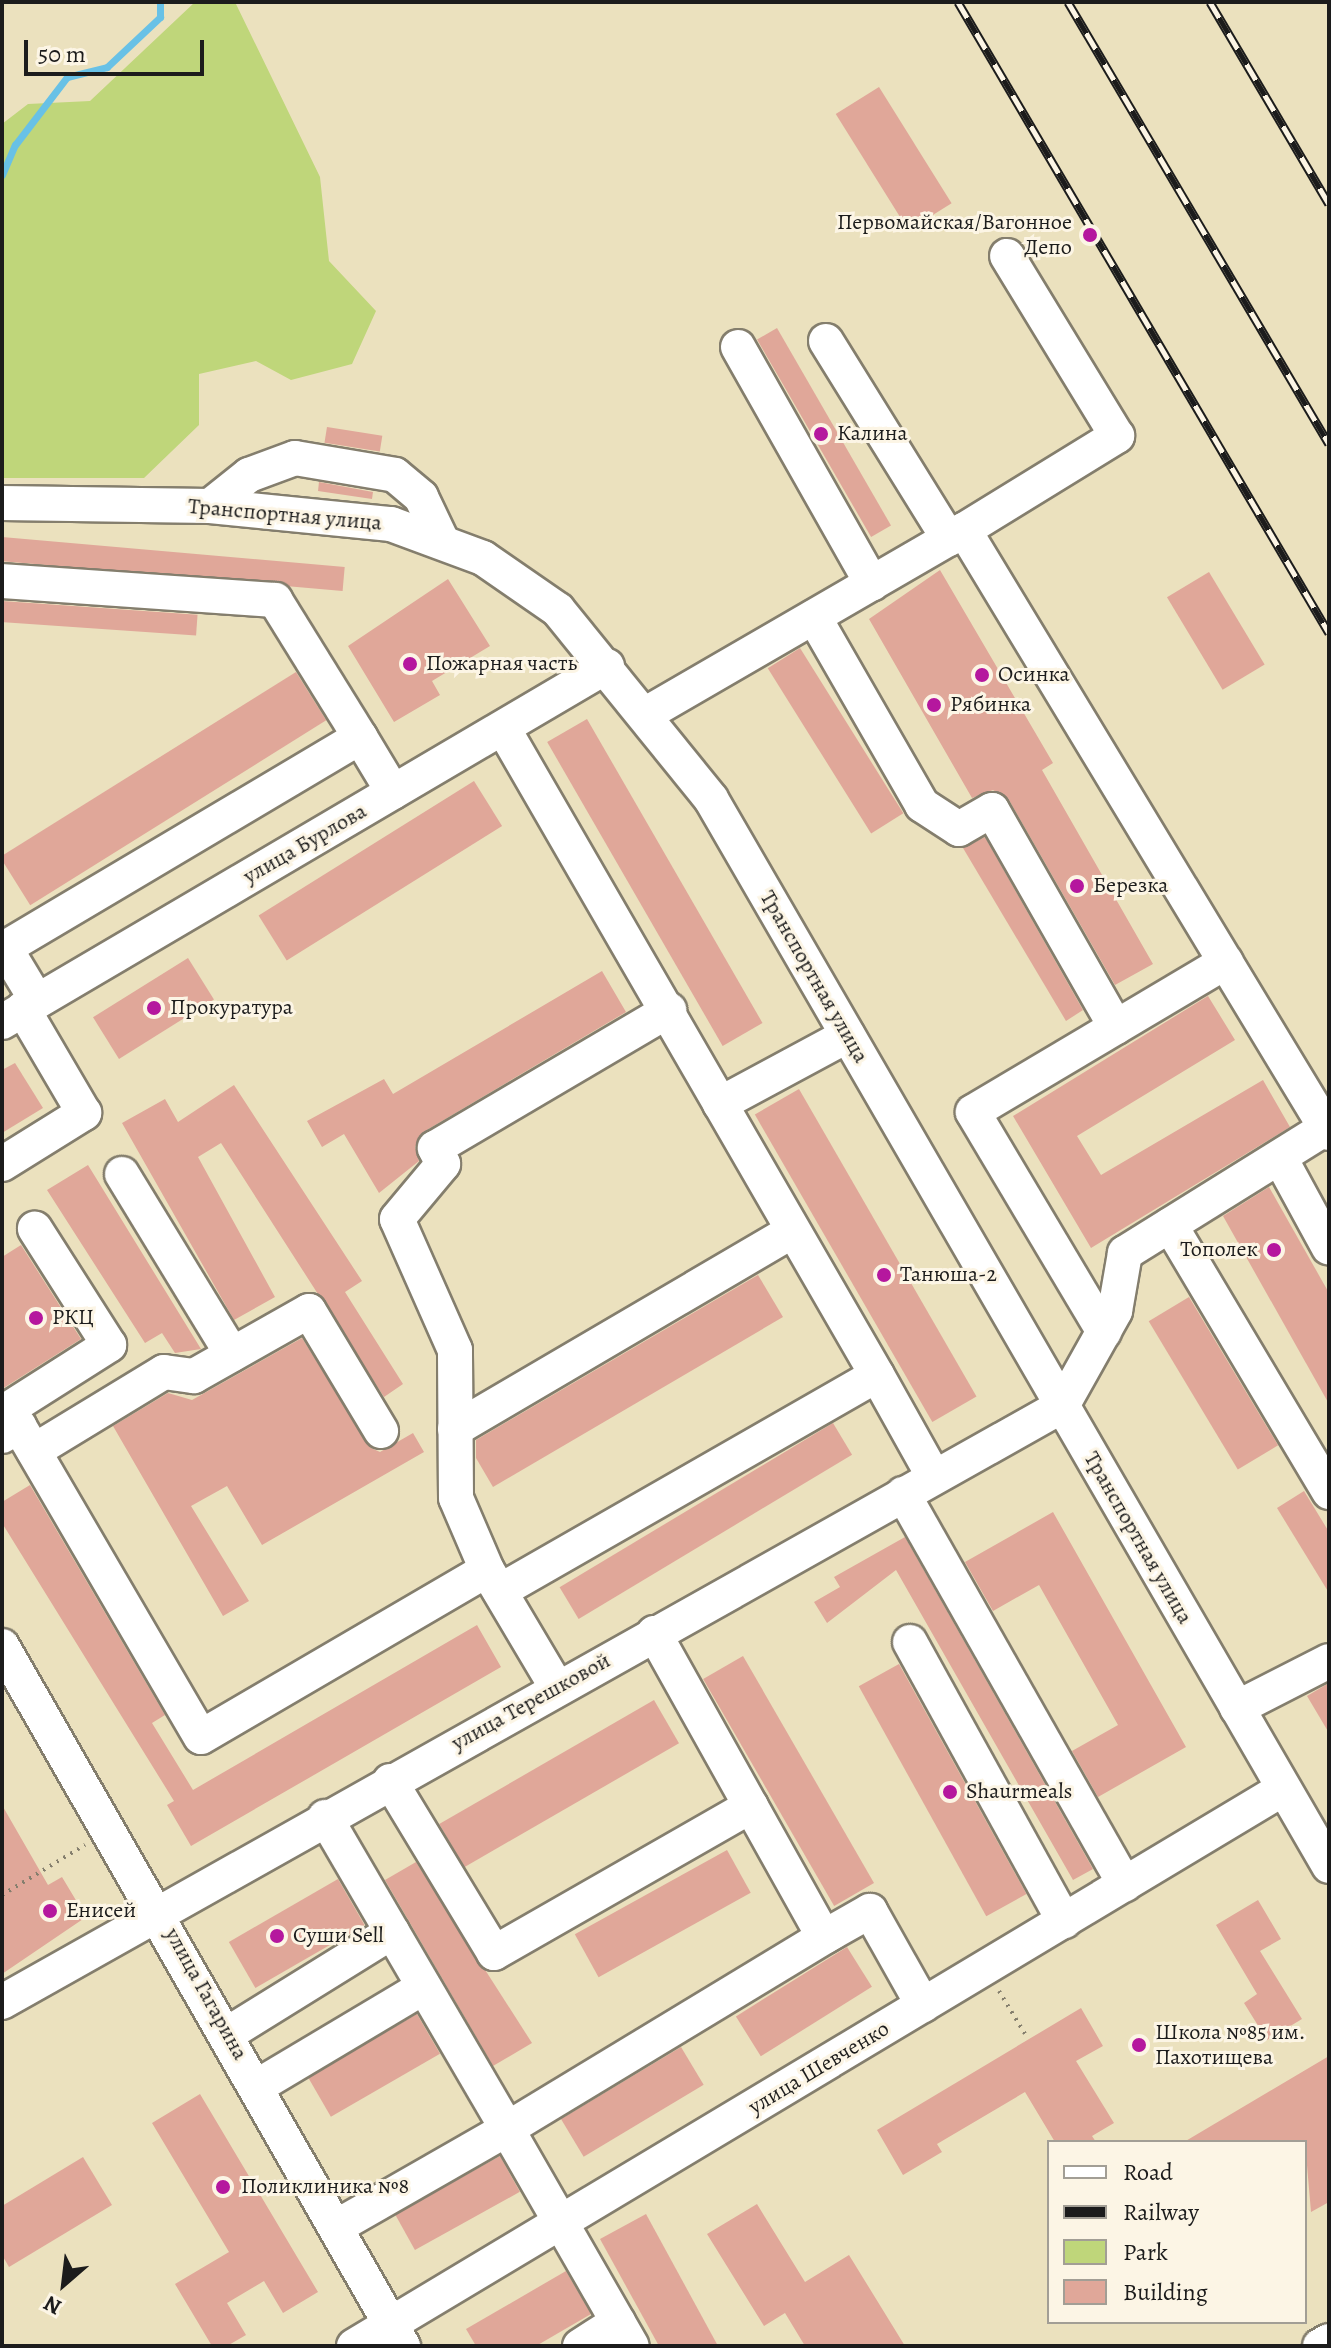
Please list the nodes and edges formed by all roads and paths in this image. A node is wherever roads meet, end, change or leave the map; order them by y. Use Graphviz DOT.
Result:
graph roads {
  1 [pos="1007,256"];
  2 [pos="826,341"];
  3 [pos="738,347"];
  4 [pos="2,503"];
  5 [pos="210,506"];
  6 [pos="956,534"];
  7 [pos="442,541"];
  8 [pos="2,581"];
  9 [pos="872,584"];
  10 [pos="814,617"];
  11 [pos="607,666"];
  12 [pos="646,714"];
  13 [pos="503,728"];
  14 [pos="360,737"];
  15 [pos="393,792"];
  16 [pos="1226,962"];
  17 [pos="669,1010"];
  18 [pos="21,1011"];
  19 [pos="1116,1027"];
  20 [pos="848,1035"];
  21 [pos="720,1104"];
  22 [pos="1328,1131"];
  23 [pos="1280,1158"];
  24 [pos="2,1164"];
  25 [pos="122,1174"];
  26 [pos="1170,1225"];
  27 [pos="35,1229"];
  28 [pos="792,1231"];
  29 [pos="1329,1248"];
  30 [pos="1104,1332"];
  31 [pos="232,1354"];
  32 [pos="877,1375"];
  33 [pos="1062,1406"];
  34 [pos="2,1413"];
  35 [pos="455,1429"];
  36 [pos="381,1431"];
  37 [pos="2,1436"];
  38 [pos="34,1451"];
  39 [pos="934,1477"];
  40 [pos="1329,1492"];
  41 [pos="903,1494"];
  42 [pos="494,1580"];
  43 [pos="654,1633"];
  44 [pos="910,1642"];
  45 [pos="2,1646"];
  46 [pos="1329,1661"];
  47 [pos="557,1688"];
  48 [pos="1237,1708"];
  49 [pos="390,1781"];
  50 [pos="1283,1789"];
  51 [pos="751,1806"];
  52 [pos="325,1817"];
  53 [pos="66,1857"];
  54 [pos="1329,1866"];
  55 [pos="1125,1884"];
  56 [pos="2,1895"];
  57 [pos="159,1910"];
  58 [pos="1064,1921"];
  59 [pos="392,1932"];
  60 [pos="831,1933"];
  61 [pos="985,1968"];
  62 [pos="424,1987"];
  63 [pos="2,2002"];
  64 [pos="923,2005"];
  65 [pos="229,2033"];
  66 [pos="1025,2034"];
  67 [pos="258,2086"];
  68 [pos="507,2129"];
  69 [pos="561,2223"];
  70 [pos="336,2227"];
  71 [pos="625,2334"];
  72 [pos="397,2336"];
  73 [pos="1329,2341"];
  74 [pos="354,2346"];
  75 [pos="580,2346"];
  76 [pos="1320,2346"];
  1 -- 6 [label="street"];
  2 -- 6 [label="street"];
  3 -- 9 [label="street"];
  4 -- 5 [label="street, Транспортная улица"];
  5 -- 7 [label="street, Транспортная улица"];
  5 -- 7 [label="street"];
  6 -- 9 [label="street"];
  6 -- 16 [label="street"];
  7 -- 11 [label="street, Транспортная улица"];
  8 -- 14 [label="street"];
  9 -- 10 [label="street"];
  10 -- 12 [label="street"];
  10 -- 19 [label="street"];
  11 -- 12 [label="street, Транспортная улица"];
  11 -- 13 [label="street, улица Бурлова"];
  12 -- 20 [label="street, Транспортная улица"];
  13 -- 15 [label="street, улица Бурлова"];
  13 -- 17 [label="street"];
  14 -- 15 [label="street"];
  14 -- 18 [label="street"];
  15 -- 18 [label="street, улица Бурлова"];
  16 -- 19 [label="street"];
  16 -- 22 [label="street"];
  17 -- 21 [label="street"];
  17 -- 35 [label="street"];
  18 -- 24 [label="street"];
  19 -- 30 [label="street"];
  20 -- 21 [label="street"];
  20 -- 33 [label="street, Транспортная улица"];
  21 -- 28 [label="street"];
  22 -- 23 [label="street"];
  23 -- 26 [label="street"];
  23 -- 29 [label="street"];
  25 -- 31 [label="street"];
  26 -- 30 [label="street"];
  26 -- 40 [label="street"];
  27 -- 34 [label="street"];
  28 -- 32 [label="street"];
  28 -- 35 [label="street"];
  30 -- 33 [label="street"];
  31 -- 36 [label="street"];
  31 -- 38 [label="street"];
  32 -- 39 [label="street"];
  32 -- 42 [label="street"];
  33 -- 39 [label="street, улица Терешковой"];
  33 -- 48 [label="street, Транспортная улица"];
  35 -- 42 [label="street"];
  37 -- 38 [label="street"];
  38 -- 42 [label="street"];
  39 -- 41 [label="street, улица Терешковой"];
  41 -- 43 [label="street, улица Терешковой"];
  41 -- 55 [label="street"];
  42 -- 47 [label="street"];
  43 -- 47 [label="street, улица Терешковой"];
  43 -- 51 [label="street"];
  44 -- 58 [label="street"];
  45 -- 57 [label="street, улица Гагарина"];
  46 -- 48 [label="street"];
  47 -- 49 [label="street, улица Терешковой"];
  48 -- 50 [label="street, Транспортная улица"];
  49 -- 51 [label="street"];
  49 -- 52 [label="street, улица Терешковой"];
  50 -- 54 [label="street, Транспортная улица"];
  50 -- 55 [label="street, улица Шевченко"];
  51 -- 60 [label="street"];
  52 -- 57 [label="street, улица Терешковой"];
  52 -- 59 [label="street"];
  53 -- 56 [label="path"];
  55 -- 58 [label="street, улица Шевченко"];
  57 -- 63 [label="street, улица Терешковой"];
  57 -- 65 [label="street, улица Гагарина"];
  58 -- 61 [label="street, улица Шевченко"];
  59 -- 62 [label="street"];
  59 -- 65 [label="street"];
  60 -- 64 [label="street"];
  60 -- 68 [label="street"];
  61 -- 64 [label="street, улица Шевченко"];
  61 -- 66 [label="path"];
  62 -- 67 [label="street"];
  62 -- 68 [label="street"];
  64 -- 69 [label="street, улица Шевченко"];
  65 -- 67 [label="street, улица Гагарина"];
  67 -- 70 [label="street, улица Гагарина"];
  68 -- 69 [label="street"];
  68 -- 70 [label="street"];
  69 -- 71 [label="street"];
  69 -- 72 [label="street, улица Шевченко"];
  70 -- 72 [label="street, улица Гагарина"];
  71 -- 75 [label="street"];
  72 -- 74 [label="street, улица Шевченко"];
  73 -- 76 [label="street"];
}
